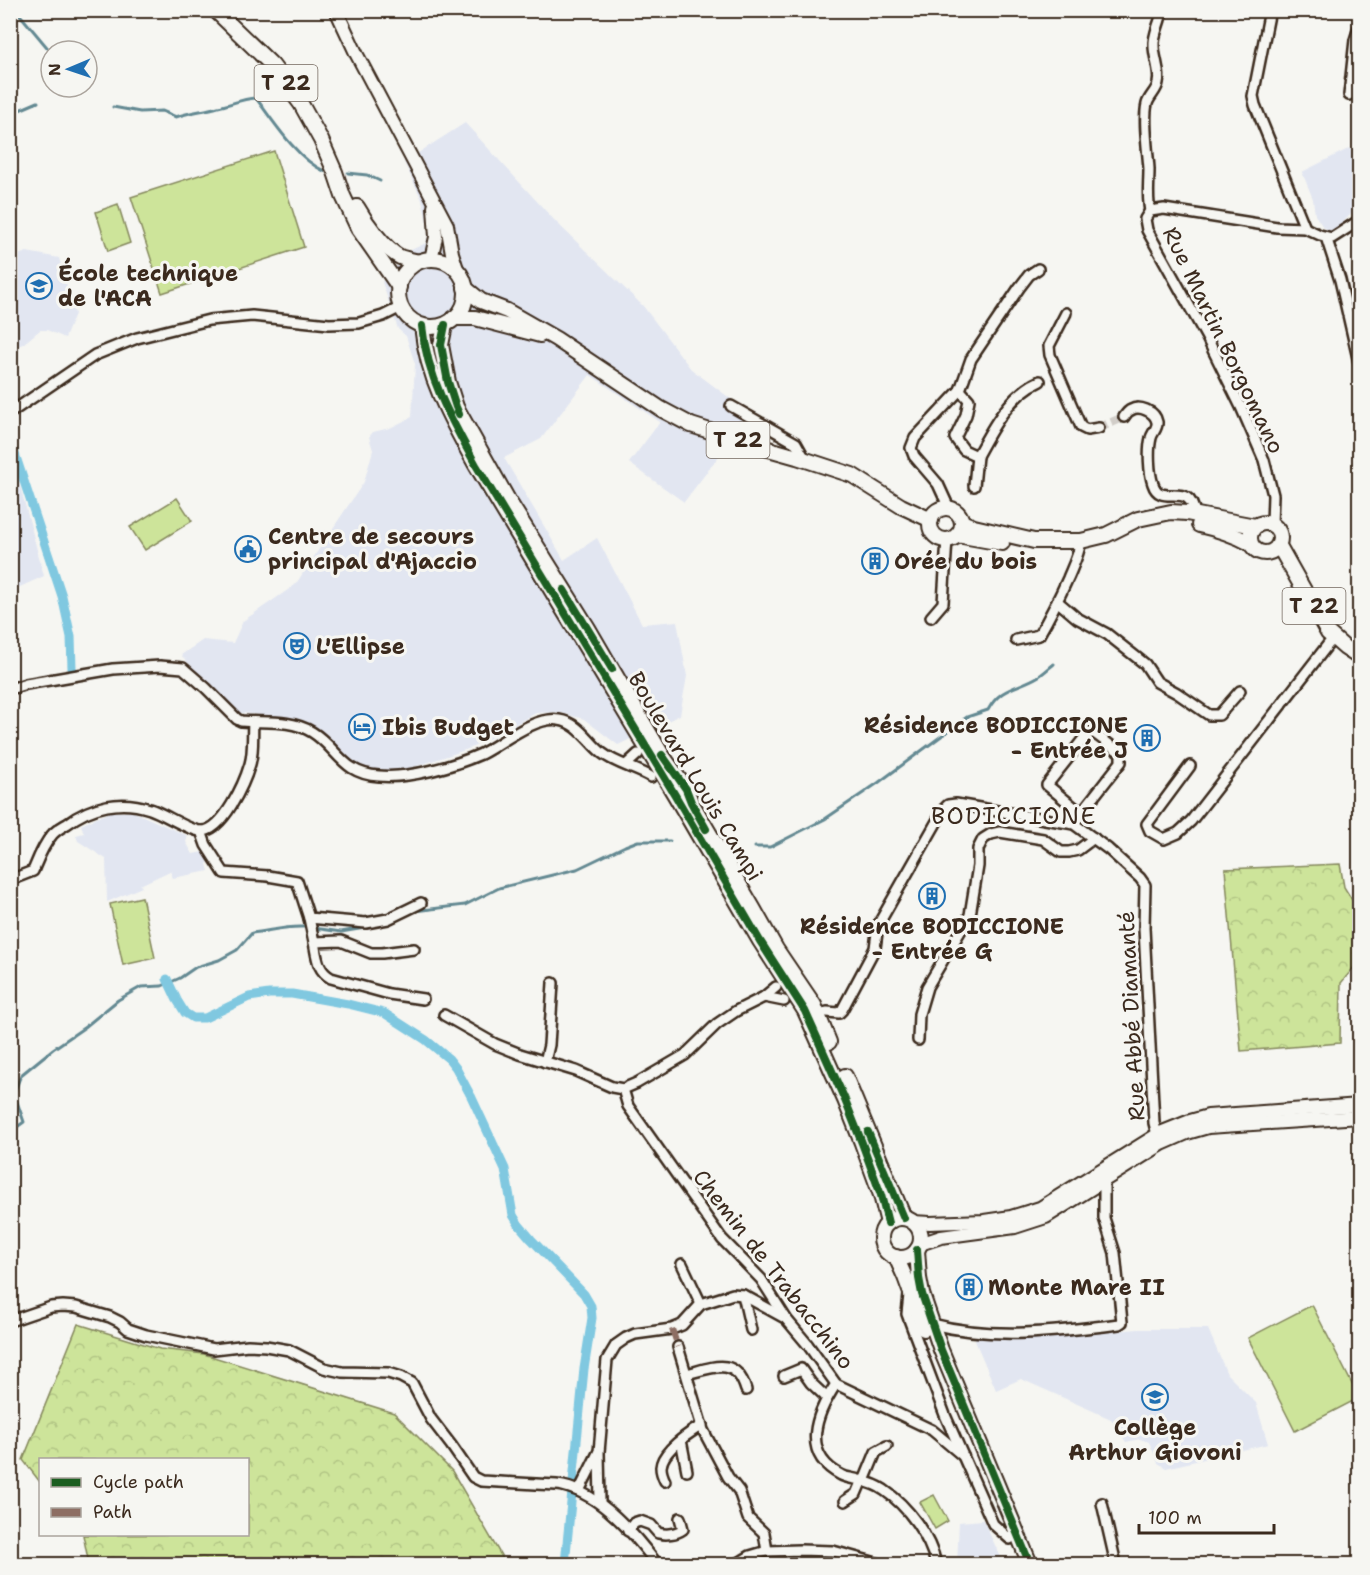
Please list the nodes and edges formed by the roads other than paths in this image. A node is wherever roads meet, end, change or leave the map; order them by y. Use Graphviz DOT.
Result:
graph roads {
  1 [pos="215,10"];
  2 [pos="336,10"];
  3 [pos="1162,10"];
  4 [pos="1270,10"];
  5 [pos="1359,24"];
  6 [pos="1349,95"];
  7 [pos="335,172"];
  8 [pos="434,200"];
  9 [pos="1150,211"];
  10 [pos="1359,220"];
  11 [pos="1305,228"];
  12 [pos="1326,237"];
  13 [pos="425,261"];
  14 [pos="1038,269"];
  15 [pos="458,272"];
  16 [pos="399,287"];
  17 [pos="465,288"];
  18 [pos="401,307"];
  19 [pos="1066,313"];
  20 [pos="450,322"];
  21 [pos="422,326"];
  22 [pos="556,339"];
  23 [pos="1359,367"];
  24 [pos="1040,381"];
  25 [pos="960,390"];
  26 [pos="731,405"];
  27 [pos="10,413"];
  28 [pos="1124,417"];
  29 [pos="1099,428"];
  30 [pos="977,456"];
  31 [pos="805,459"];
  32 [pos="974,486"];
  33 [pos="949,508"];
  34 [pos="1196,514"];
  35 [pos="931,520"];
  36 [pos="962,522"];
  37 [pos="1272,524"];
  38 [pos="1255,526"];
  39 [pos="952,537"];
  40 [pos="1250,543"];
  41 [pos="1081,545"];
  42 [pos="1279,546"];
  43 [pos="1057,601"];
  44 [pos="931,617"];
  45 [pos="1334,638"];
  46 [pos="1016,640"];
  47 [pos="1359,657"];
  48 [pos="10,689"];
  49 [pos="1240,690"];
  50 [pos="253,722"];
  51 [pos="638,754"];
  52 [pos="626,765"];
  53 [pos="1190,766"];
  54 [pos="651,777"];
  55 [pos="1080,813"];
  56 [pos="1074,824"];
  57 [pos="201,831"];
  58 [pos="1094,838"];
  59 [pos="10,880"];
  60 [pos="421,903"];
  61 [pos="309,918"];
  62 [pos="314,942"];
  63 [pos="414,949"];
  64 [pos="553,983"];
  65 [pos="776,987"];
  66 [pos="764,998"];
  67 [pos="423,999"];
  68 [pos="784,1001"];
  69 [pos="827,1012"];
  70 [pos="444,1016"];
  71 [pos="918,1040"];
  72 [pos="545,1062"];
  73 [pos="623,1089"];
  74 [pos="1359,1105"];
  75 [pos="1359,1117"];
  76 [pos="1160,1140"];
  77 [pos="1102,1176"];
  78 [pos="908,1220"];
  79 [pos="888,1223"];
  80 [pos="919,1247"];
  81 [pos="896,1257"];
  82 [pos="682,1264"];
  83 [pos="910,1290"];
  84 [pos="743,1295"];
  85 [pos="700,1304"];
  86 [pos="787,1320"];
  87 [pos="10,1321"];
  88 [pos="932,1324"];
  89 [pos="751,1330"];
  90 [pos="678,1347"];
  91 [pos="687,1374"];
  92 [pos="784,1376"];
  93 [pos="836,1384"];
  94 [pos="747,1390"];
  95 [pos="827,1398"];
  96 [pos="945,1414"];
  97 [pos="702,1425"];
  98 [pos="932,1430"];
  99 [pos="681,1440"];
  100 [pos="887,1446"];
  101 [pos="599,1452"];
  102 [pos="963,1456"];
  103 [pos="687,1471"];
  104 [pos="665,1481"];
  105 [pos="863,1481"];
  106 [pos="579,1491"];
  107 [pos="845,1501"];
  108 [pos="600,1503"];
  109 [pos="1102,1503"];
  110 [pos="680,1518"];
  111 [pos="628,1531"];
  112 [pos="1010,1539"];
  113 [pos="767,1551"];
  114 [pos="657,1564"];
  115 [pos="736,1564"];
  116 [pos="880,1564"];
  117 [pos="936,1564"];
  118 [pos="1021,1564"];
  119 [pos="1030,1564"];
  120 [pos="1116,1564"];
  1 -- 7 [label="main road, T 22"];
  2 -- 8 [label="main road"];
  3 -- 9 [label="street"];
  4 -- 11 [label="street"];
  5 -- 6 [label="street"];
  7 -- 13 [label="main road, T 22"];
  7 -- 16 [label="main road, T 22"];
  8 -- 13 [label="main road"];
  8 -- 15 [label="main road"];
  9 -- 11 [label="street, Rue Martin Borgomano"];
  9 -- 37 [label="street, Rue Martin Borgomano"];
  10 -- 12 [label="street"];
  11 -- 12 [label="street, Rue Martin Borgomano"];
  12 -- 23 [label="street"];
  13 -- 15 [label="main road"];
  13 -- 16 [label="main road"];
  14 -- 25 [label="street"];
  15 -- 17 [label="main road"];
  16 -- 18 [label="main road"];
  17 -- 20 [label="main road"];
  17 -- 22 [label="main road, T 22"];
  18 -- 21 [label="main road"];
  18 -- 27 [label="street"];
  19 -- 29 [label="street"];
  20 -- 21 [label="main road"];
  20 -- 22 [label="main road, T 22"];
  20 -- 78 [label="main road, Boulevard Louis Campi"];
  21 -- 79 [label="main road, Boulevard Louis Campi"];
  22 -- 31 [label="main road, T 22"];
  24 -- 30 [label="street"];
  25 -- 30 [label="street"];
  25 -- 33 [label="street"];
  26 -- 31 [label="street"];
  28 -- 34 [label="street"];
  30 -- 32 [label="street"];
  31 -- 35 [label="main road, T 22"];
  33 -- 35 [label="main road"];
  33 -- 36 [label="main road"];
  34 -- 38 [label="main road"];
  34 -- 41 [label="main road"];
  35 -- 39 [label="main road"];
  36 -- 39 [label="main road"];
  36 -- 41 [label="main road"];
  37 -- 38 [label="main road"];
  37 -- 42 [label="main road"];
  38 -- 40 [label="main road"];
  39 -- 41 [label="main road"];
  39 -- 44 [label="street"];
  40 -- 41 [label="main road"];
  40 -- 42 [label="main road"];
  41 -- 43 [label="street"];
  42 -- 45 [label="main road, T 22"];
  43 -- 46 [label="street"];
  43 -- 49 [label="street"];
  45 -- 47 [label="main road, T 22"];
  45 -- 53 [label="street"];
  48 -- 50 [label="street"];
  50 -- 52 [label="street"];
  50 -- 57 [label="street"];
  51 -- 52 [label="street"];
  52 -- 54 [label="street"];
  55 -- 55 [label="street"];
  55 -- 56 [label="street"];
  56 -- 58 [label="street"];
  56 -- 69 [label="street"];
  57 -- 59 [label="street"];
  57 -- 61 [label="street"];
  58 -- 71 [label="street"];
  58 -- 76 [label="street, Rue Abbé Diamanté"];
  60 -- 61 [label="street"];
  61 -- 62 [label="street"];
  62 -- 63 [label="street"];
  62 -- 67 [label="street"];
  64 -- 72 [label="street"];
  65 -- 66 [label="street"];
  66 -- 68 [label="street"];
  66 -- 73 [label="street"];
  70 -- 72 [label="street"];
  72 -- 73 [label="street"];
  73 -- 86 [label="street, Chemin de Trabacchino"];
  74 -- 76 [label="main road"];
  75 -- 76 [label="main road"];
  76 -- 77 [label="main road"];
  77 -- 78 [label="main road"];
  77 -- 80 [label="main road"];
  77 -- 88 [label="street"];
  78 -- 79 [label="main road"];
  78 -- 80 [label="main road"];
  79 -- 81 [label="main road"];
  80 -- 81 [label="main road"];
  80 -- 88 [label="main road"];
  81 -- 83 [label="main road"];
  82 -- 85 [label="street"];
  83 -- 96 [label="street"];
  83 -- 112 [label="main road"];
  84 -- 85 [label="street"];
  84 -- 86 [label="street"];
  84 -- 89 [label="street"];
  85 -- 101 [label="street"];
  86 -- 93 [label="street, Chemin de Trabacchino"];
  87 -- 106 [label="street"];
  88 -- 119 [label="main road"];
  90 -- 91 [label="street"];
  91 -- 94 [label="street"];
  91 -- 97 [label="street"];
  92 -- 95 [label="street"];
  93 -- 95 [label="street"];
  93 -- 98 [label="street, Chemin de Trabacchino"];
  95 -- 105 [label="street"];
  96 -- 98 [label="street"];
  96 -- 102 [label="street"];
  97 -- 99 [label="street"];
  97 -- 113 [label="street"];
  98 -- 102 [label="street, Chemin de Trabacchino"];
  99 -- 103 [label="street"];
  99 -- 104 [label="street"];
  100 -- 105 [label="street"];
  101 -- 106 [label="street"];
  101 -- 108 [label="street"];
  102 -- 112 [label="street"];
  105 -- 107 [label="street"];
  105 -- 117 [label="street"];
  106 -- 108 [label="street"];
  108 -- 111 [label="street"];
  109 -- 120 [label="street"];
  110 -- 111 [label="street"];
  111 -- 114 [label="street"];
  112 -- 118 [label="main road"];
  113 -- 115 [label="street"];
  113 -- 116 [label="street"];
}
